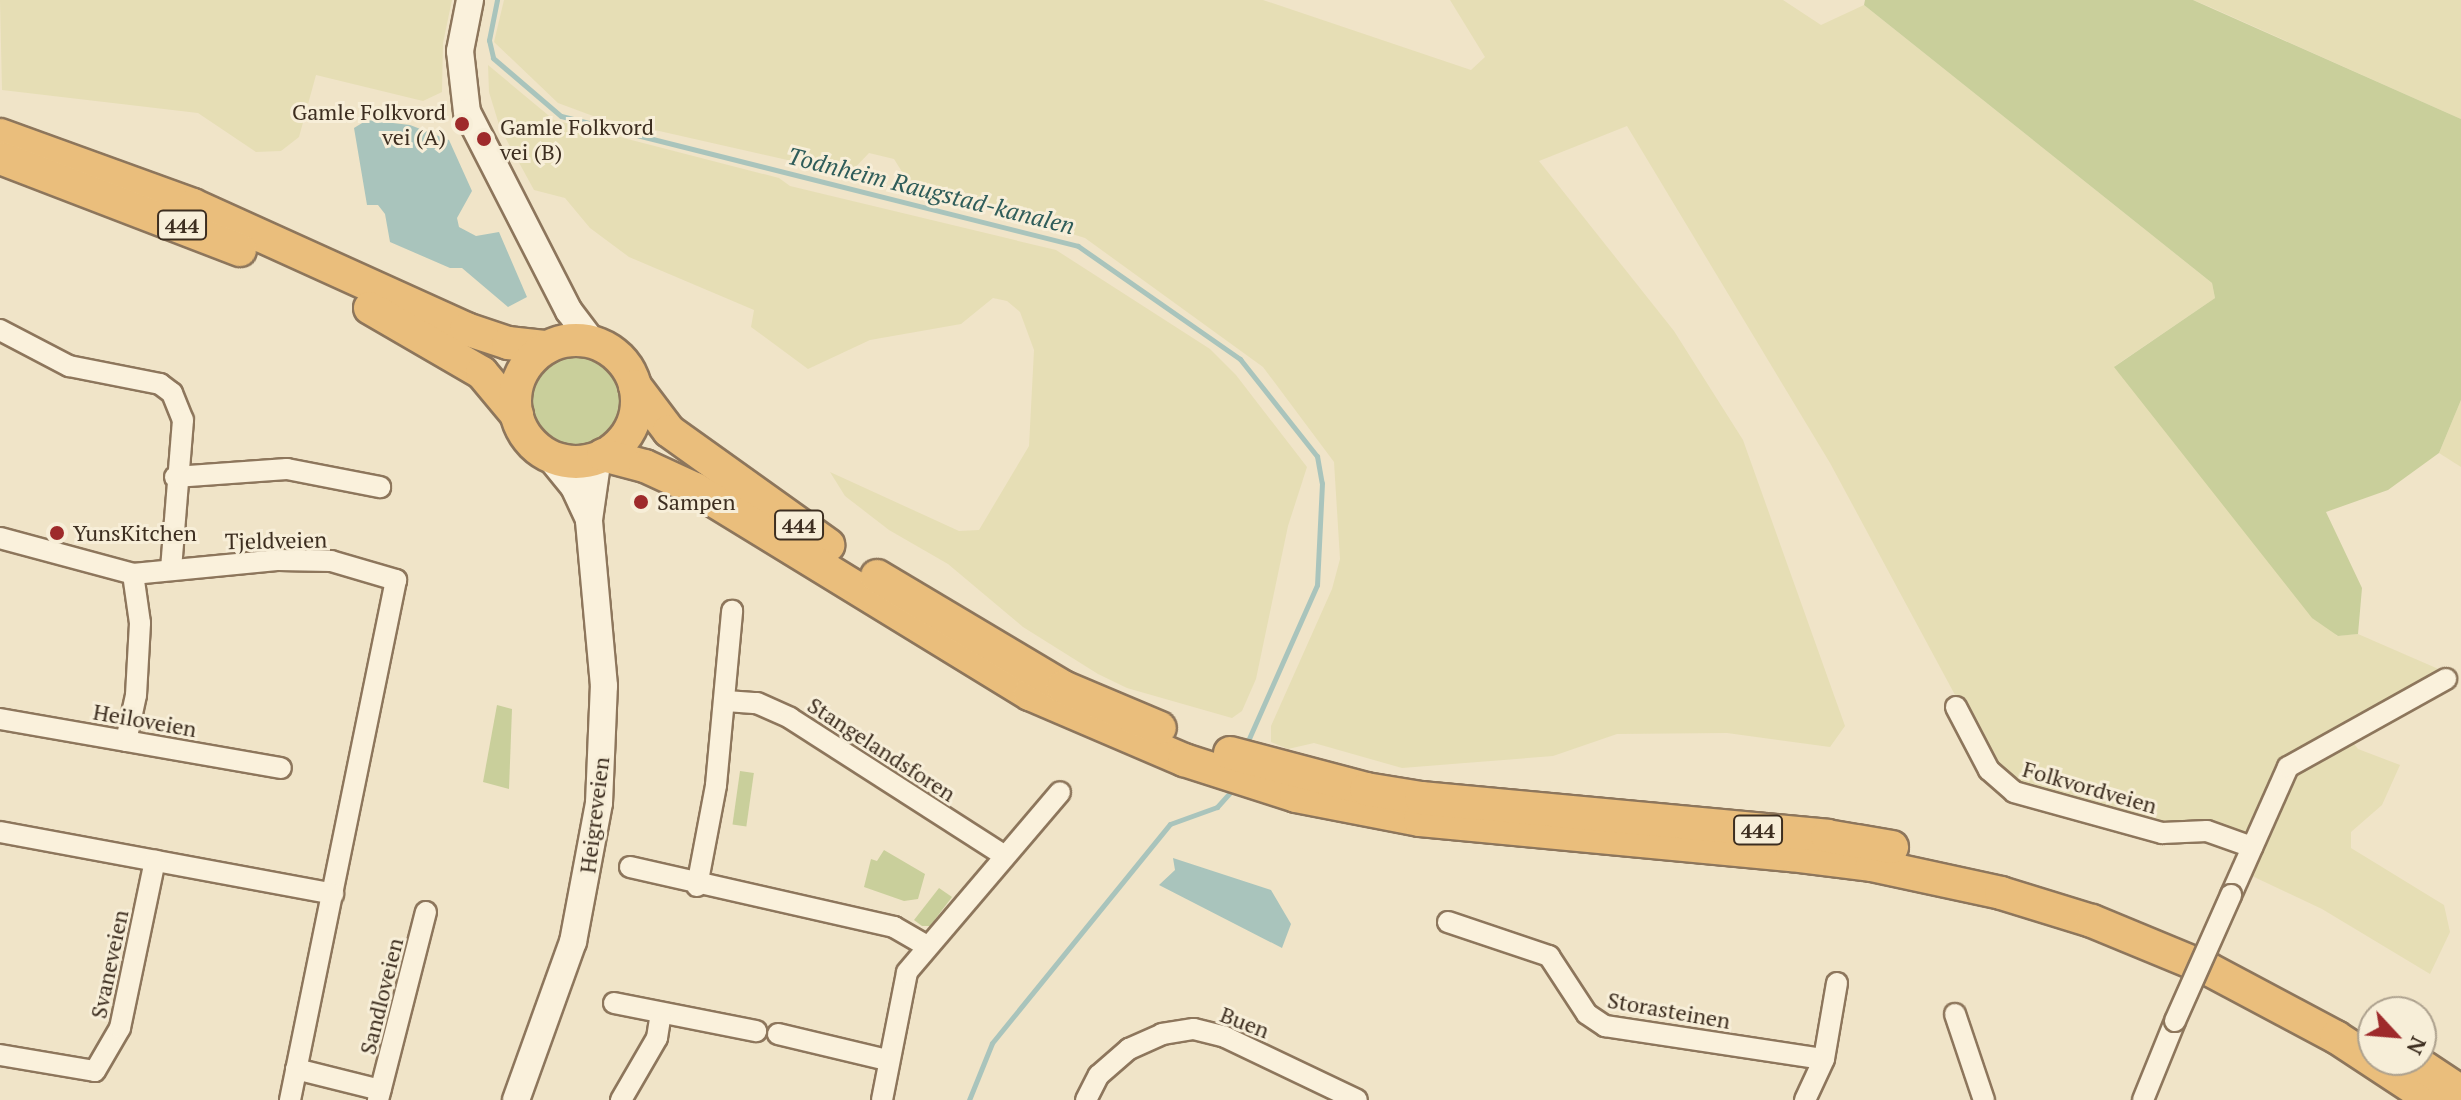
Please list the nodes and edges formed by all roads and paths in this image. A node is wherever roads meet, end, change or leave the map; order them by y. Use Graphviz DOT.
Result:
graph roads {
  1 [pos="470,0"];
  2 [pos="0,135"];
  3 [pos="0,158"];
  4 [pos="550,273"];
  5 [pos="0,330"];
  6 [pos="592,342"];
  7 [pos="549,346"];
  8 [pos="635,386"];
  9 [pos="517,415"];
  10 [pos="548,455"];
  11 [pos="601,456"];
  12 [pos="175,477"];
  13 [pos="380,487"];
  14 [pos="589,520"];
  15 [pos="0,538"];
  16 [pos="171,568"];
  17 [pos="133,574"];
  18 [pos="732,611"];
  19 [pos="2446,679"];
  20 [pos="726,701"];
  21 [pos="1956,707"];
  22 [pos="0,719"];
  23 [pos="126,741"];
  24 [pos="1188,750"];
  25 [pos="281,768"];
  26 [pos="1299,785"];
  27 [pos="1060,792"];
  28 [pos="0,832"];
  29 [pos="2252,847"];
  30 [pos="1005,856"];
  31 [pos="155,861"];
  32 [pos="630,867"];
  33 [pos="697,886"];
  34 [pos="333,894"];
  35 [pos="426,912"];
  36 [pos="1448,922"];
  37 [pos="928,947"];
  38 [pos="1837,983"];
  39 [pos="614,1003"];
  40 [pos="661,1013"];
  41 [pos="1955,1014"];
  42 [pos="2357,1025"];
  43 [pos="756,1031"];
  44 [pos="778,1034"];
  45 [pos="0,1055"];
  46 [pos="1824,1059"];
  47 [pos="887,1060"];
  48 [pos="296,1069"];
  49 [pos="2437,1076"];
  50 [pos="2461,1092"];
  51 [pos="379,1095"];
  52 [pos="290,1100"];
  53 [pos="516,1100"];
  54 [pos="621,1100"];
  55 [pos="882,1100"];
  56 [pos="1086,1100"];
  57 [pos="1357,1100"];
  58 [pos="1805,1100"];
  59 [pos="1984,1100"];
  60 [pos="2143,1100"];
  61 [pos="2432,1100"];
  1 -- 4 [label="main road"];
  2 -- 7 [label="highway, 444"];
  3 -- 9 [label="highway, 444"];
  4 -- 6 [label="main road"];
  4 -- 7 [label="main road"];
  5 -- 12 [label="street"];
  6 -- 7 [label="highway, 444"];
  6 -- 8 [label="highway, 444"];
  7 -- 9 [label="highway"];
  8 -- 11 [label="highway"];
  8 -- 24 [label="highway, 444"];
  9 -- 10 [label="highway, 444"];
  10 -- 11 [label="highway, 444"];
  10 -- 14 [label="main road, Heigreveien"];
  11 -- 14 [label="main road, Heigreveien"];
  11 -- 24 [label="highway, 444"];
  12 -- 13 [label="street"];
  12 -- 16 [label="street"];
  14 -- 53 [label="main road, Heigreveien"];
  15 -- 17 [label="street, Tjeldveien"];
  16 -- 17 [label="street, Tjeldveien"];
  16 -- 34 [label="street, Tjeldveien"];
  17 -- 23 [label="street"];
  18 -- 20 [label="street"];
  19 -- 29 [label="street"];
  20 -- 30 [label="street, Stangelandsforen"];
  20 -- 33 [label="street"];
  21 -- 29 [label="street, Folkvordveien"];
  22 -- 23 [label="street, Heiloveien"];
  23 -- 25 [label="street, Heiloveien"];
  24 -- 26 [label="highway, 444"];
  26 -- 42 [label="highway, 444"];
  26 -- 61 [label="highway, 444"];
  27 -- 30 [label="street"];
  28 -- 31 [label="street"];
  29 -- 60 [label="street, bridge"];
  30 -- 37 [label="street"];
  31 -- 34 [label="street"];
  31 -- 45 [label="street, Svaneveien"];
  32 -- 33 [label="street"];
  33 -- 37 [label="street"];
  34 -- 48 [label="street"];
  35 -- 51 [label="street, Sandloveien"];
  36 -- 46 [label="street, Storasteinen"];
  37 -- 47 [label="street"];
  38 -- 46 [label="street"];
  39 -- 40 [label="street"];
  40 -- 43 [label="street"];
  40 -- 54 [label="street"];
  41 -- 59 [label="street"];
  44 -- 47 [label="street"];
  46 -- 58 [label="street"];
  47 -- 55 [label="street"];
  48 -- 51 [label="street, Sandloveien"];
  48 -- 52 [label="street"];
  49 -- 50 [label="highway"];
  56 -- 57 [label="street, Buen"];
}
